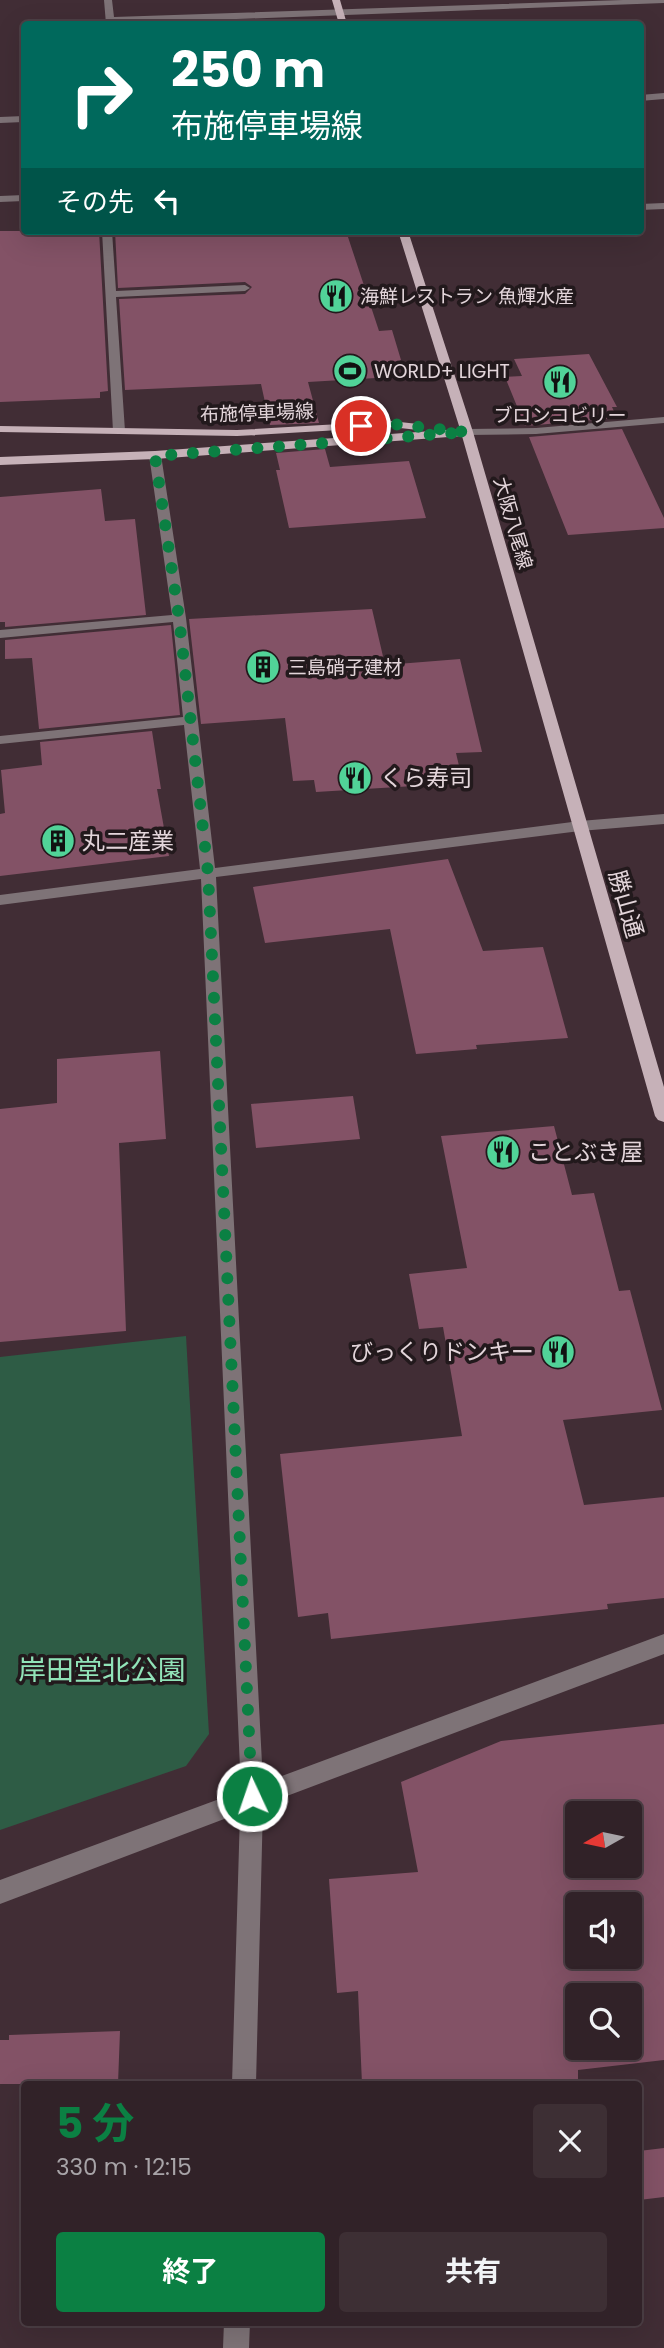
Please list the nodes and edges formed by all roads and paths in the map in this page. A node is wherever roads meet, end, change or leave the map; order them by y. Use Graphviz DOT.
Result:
graph roads {
  1 [pos="108,0"];
  2 [pos="336,0"];
  3 [pos="630,1"];
  4 [pos="664,1"];
  5 [pos="339,13"];
  6 [pos="110,21"];
  7 [pos="135,21"];
  8 [pos="342,21"];
  9 [pos="664,96"];
  10 [pos="644,98"];
  11 [pos="21,119"];
  12 [pos="0,120"];
  13 [pos="21,198"];
  14 [pos="0,199"];
  15 [pos="664,206"];
  16 [pos="644,207"];
  17 [pos="107,235"];
  18 [pos="404,235"];
  19 [pos="245,288"];
  20 [pos="111,294"];
  21 [pos="664,419"];
  22 [pos="0,429"];
  23 [pos="118,431"];
  24 [pos="467,432"];
  25 [pos="155,456"];
  26 [pos="0,461"];
  27 [pos="179,618"];
  28 [pos="0,634"];
  29 [pos="191,720"];
  30 [pos="0,740"];
  31 [pos="664,818"];
  32 [pos="580,826"];
  33 [pos="208,873"];
  34 [pos="0,900"];
  35 [pos="664,1116"];
  36 [pos="664,1644"];
  37 [pos="252,1796"];
  38 [pos="0,1892"];
  39 [pos="244,2081"];
  40 [pos="237,2326"];
  41 [pos="236,2348"];
  1 -- 6 [label="street"];
  2 -- 5 [label="main road"];
  3 -- 4 [label="street"];
  3 -- 5 [label="street"];
  5 -- 7 [label="street"];
  5 -- 8 [label="main road"];
  9 -- 10 [label="street"];
  11 -- 12 [label="street"];
  13 -- 14 [label="street"];
  15 -- 16 [label="street"];
  17 -- 20 [label="street"];
  18 -- 24 [label="main road, 大阪八尾線"];
  19 -- 20 [label="street"];
  20 -- 23 [label="street"];
  21 -- 24 [label="street"];
  22 -- 23 [label="main road, 布施停車場線"];
  23 -- 24 [label="main road, 布施停車場線"];
  24 -- 25 [label="main road, 布施停車場線"];
  24 -- 32 [label="main road, 大阪八尾線"];
  25 -- 26 [label="main road, 布施停車場線"];
  25 -- 27 [label="street"];
  27 -- 28 [label="street"];
  27 -- 29 [label="street"];
  29 -- 30 [label="street"];
  29 -- 33 [label="street"];
  31 -- 32 [label="street"];
  32 -- 33 [label="street"];
  32 -- 35 [label="main road, 勝山通"];
  33 -- 34 [label="street"];
  33 -- 37 [label="street"];
  36 -- 37 [label="street"];
  37 -- 38 [label="street"];
  37 -- 39 [label="street"];
  40 -- 41 [label="street"];
}
